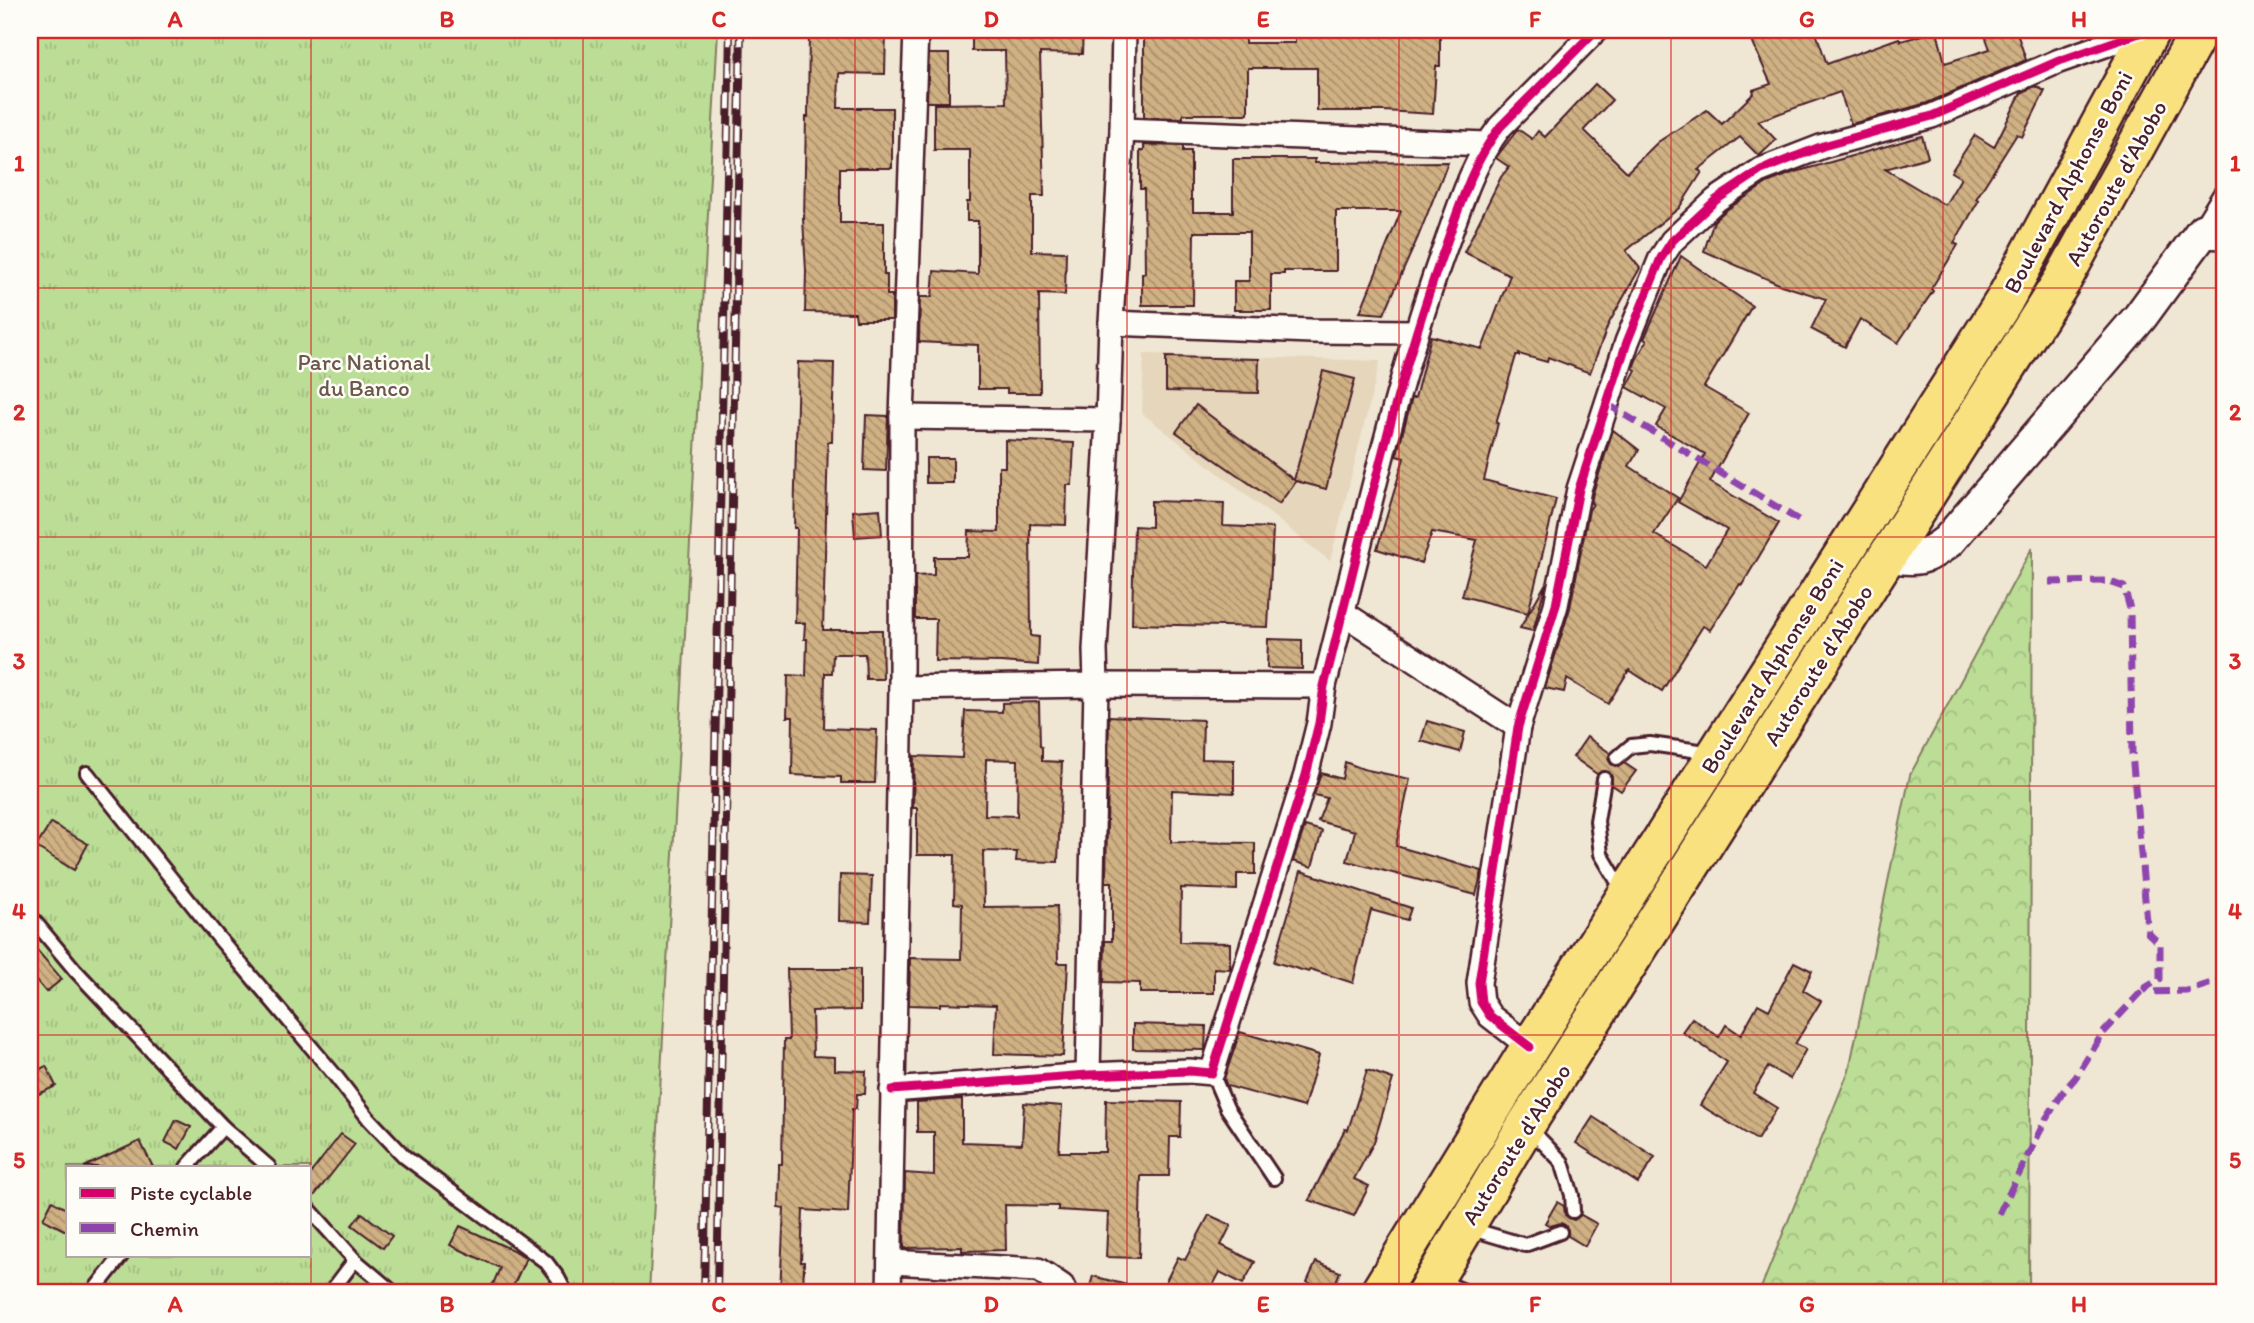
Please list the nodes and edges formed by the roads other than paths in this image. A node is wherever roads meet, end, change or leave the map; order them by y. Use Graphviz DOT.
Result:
graph roads {
  1 [pos="916,30"];
  2 [pos="1124,30"];
  3 [pos="1596,30"];
  4 [pos="2149,30"];
  5 [pos="2200,30"];
  6 [pos="1122,130"];
  7 [pos="1487,144"];
  8 [pos="2224,197"];
  9 [pos="2214,231"];
  10 [pos="1111,323"];
  11 [pos="1415,332"];
  12 [pos="902,417"];
  13 [pos="1108,420"];
  14 [pos="1887,555"];
  15 [pos="1343,613"];
  16 [pos="1096,685"];
  17 [pos="1324,686"];
  18 [pos="901,688"];
  19 [pos="1518,727"];
  20 [pos="1716,754"];
  21 [pos="1617,758"];
  22 [pos="87,773"];
  23 [pos="1604,779"];
  24 [pos="1626,896"];
  25 [pos="30,916"];
  26 [pos="1530,1047"];
  27 [pos="1212,1073"];
  28 [pos="1088,1075"];
  29 [pos="892,1090"];
  30 [pos="1526,1125"];
  31 [pos="223,1127"];
  32 [pos="188,1166"];
  33 [pos="268,1166"];
  34 [pos="1274,1178"];
  35 [pos="1573,1211"];
  36 [pos="312,1212"];
  37 [pos="1465,1227"];
  38 [pos="1560,1232"];
  39 [pos="121,1256"];
  40 [pos="355,1260"];
  41 [pos="890,1262"];
  42 [pos="1430,1286"];
  43 [pos="92,1293"];
  44 [pos="330,1293"];
  45 [pos="394,1293"];
  46 [pos="566,1293"];
  47 [pos="889,1293"];
  48 [pos="1065,1293"];
  49 [pos="1379,1293"];
  50 [pos="1469,1293"];
  1 -- 12 [label="street"];
  2 -- 6 [label="street"];
  3 -- 7 [label="street"];
  4 -- 19 [label="street"];
  4 -- 20 [label="main road, Boulevard Alphonse Boni"];
  5 -- 14 [label="main road, Autoroute d'Abobo"];
  6 -- 7 [label="street"];
  6 -- 10 [label="street"];
  7 -- 11 [label="street"];
  8 -- 9 [label="street"];
  9 -- 14 [label="main road"];
  10 -- 11 [label="street"];
  10 -- 13 [label="street"];
  11 -- 15 [label="street"];
  12 -- 13 [label="street"];
  12 -- 18 [label="street"];
  13 -- 16 [label="street"];
  14 -- 30 [label="main road, Autoroute d'Abobo"];
  15 -- 17 [label="street"];
  15 -- 19 [label="street"];
  16 -- 17 [label="street"];
  16 -- 18 [label="street"];
  16 -- 28 [label="street"];
  17 -- 27 [label="street"];
  18 -- 29 [label="street"];
  19 -- 26 [label="street"];
  20 -- 21 [label="lane"];
  20 -- 24 [label="main road, Boulevard Alphonse Boni"];
  22 -- 46 [label="lane"];
  23 -- 24 [label="lane"];
  24 -- 26 [label="main road, Boulevard Alphonse Boni"];
  25 -- 31 [label="lane"];
  26 -- 49 [label="main road, Boulevard Alphonse Boni"];
  27 -- 28 [label="street"];
  27 -- 34 [label="lane"];
  28 -- 29 [label="street"];
  29 -- 41 [label="street"];
  30 -- 35 [label="lane"];
  30 -- 37 [label="main road, Autoroute d'Abobo"];
  31 -- 32 [label="lane"];
  31 -- 33 [label="lane"];
  36 -- 40 [label="lane"];
  37 -- 38 [label="lane"];
  37 -- 42 [label="main road, Autoroute d'Abobo"];
  39 -- 43 [label="lane"];
  40 -- 44 [label="lane"];
  40 -- 45 [label="lane"];
  41 -- 47 [label="street"];
  41 -- 48 [label="street"];
  42 -- 50 [label="lane"];
}
